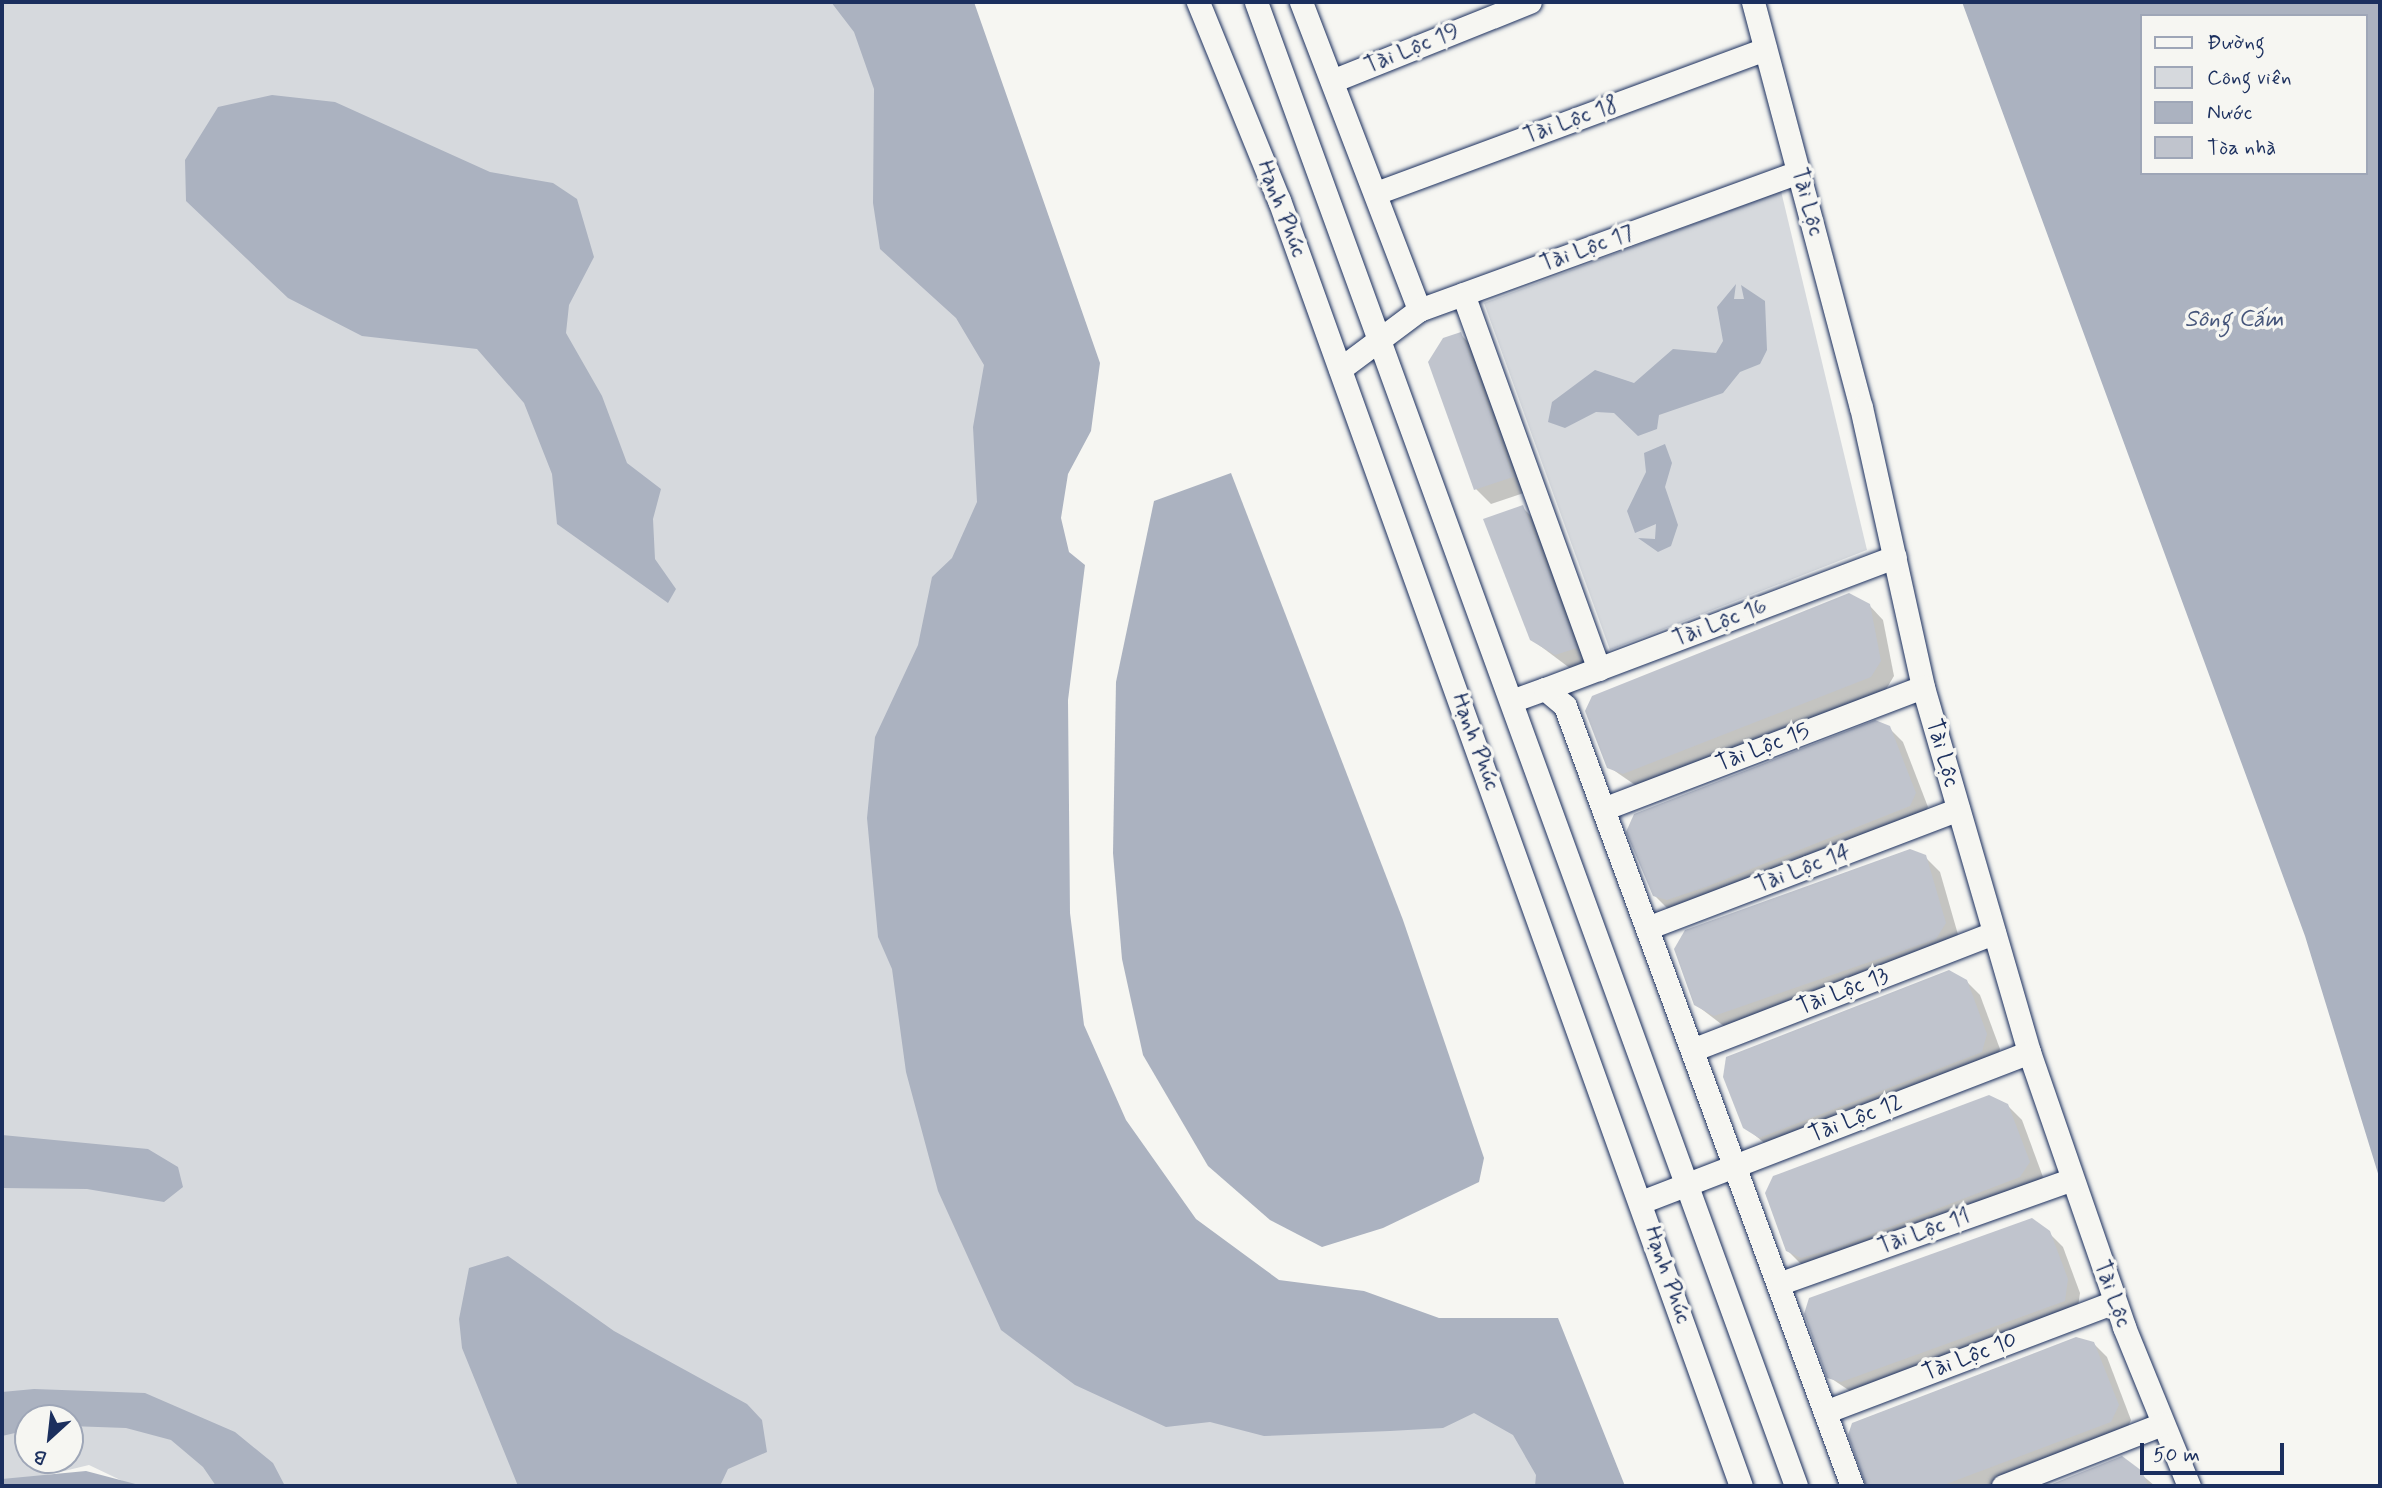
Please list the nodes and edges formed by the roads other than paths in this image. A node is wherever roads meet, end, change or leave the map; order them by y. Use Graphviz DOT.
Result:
graph roads {
  1 [pos="1198,2"];
  2 [pos="1256,2"];
  3 [pos="1301,2"];
  4 [pos="1530,2"];
  5 [pos="1753,2"];
  6 [pos="1765,49"];
  7 [pos="1332,81"];
  8 [pos="1799,172"];
  9 [pos="1376,193"];
  10 [pos="1462,294"];
  11 [pos="1419,310"];
  12 [pos="1380,338"];
  13 [pos="1340,369"];
  14 [pos="1895,557"];
  15 [pos="1599,669"];
  16 [pos="1923,687"];
  17 [pos="1545,689"];
  18 [pos="1514,700"];
  19 [pos="1603,808"];
  20 [pos="1958,809"];
  21 [pos="1647,928"];
  22 [pos="1994,933"];
  23 [pos="1692,1050"];
  24 [pos="2029,1052"];
  25 [pos="1735,1166"];
  26 [pos="2070,1180"];
  27 [pos="1683,1185"];
  28 [pos="1641,1202"];
  29 [pos="1779,1284"];
  30 [pos="2115,1302"];
  31 [pos="1825,1412"];
  32 [pos="2162,1424"];
  33 [pos="1741,1486"];
  34 [pos="1796,1486"];
  35 [pos="1852,1486"];
  36 [pos="2003,1486"];
  37 [pos="2189,1486"];
  1 -- 13 [label="street, Hạnh Phúc"];
  2 -- 12 [label="street, Hạnh Phúc"];
  3 -- 7 [label="street"];
  4 -- 7 [label="street, Tài Lộc 19"];
  5 -- 6 [label="street, Tài Lộc"];
  6 -- 8 [label="street, Tài Lộc"];
  6 -- 9 [label="street, Tài Lộc 18"];
  7 -- 9 [label="street"];
  8 -- 10 [label="street, Tài Lộc 17"];
  8 -- 14 [label="street, Tài Lộc"];
  9 -- 11 [label="street"];
  10 -- 11 [label="street, Tài Lộc 17"];
  10 -- 15 [label="street"];
  11 -- 12 [label="street, Tài Lộc 17"];
  12 -- 13 [label="street, Tài Lộc 17"];
  12 -- 18 [label="street, Hạnh Phúc"];
  13 -- 28 [label="street, Hạnh Phúc"];
  14 -- 15 [label="street, Tài Lộc 16"];
  14 -- 16 [label="street, Tài Lộc"];
  15 -- 17 [label="street, Tài Lộc 16"];
  16 -- 19 [label="street, Tài Lộc 15"];
  16 -- 20 [label="street, Tài Lộc"];
  17 -- 18 [label="street, Tài Lộc 16"];
  17 -- 19 [label="street"];
  18 -- 27 [label="street, Hạnh Phúc"];
  19 -- 21 [label="street"];
  20 -- 21 [label="street, Tài Lộc 14"];
  20 -- 22 [label="street, Tài Lộc"];
  21 -- 23 [label="street"];
  22 -- 23 [label="street, Tài Lộc 13"];
  22 -- 24 [label="street, Tài Lộc"];
  23 -- 25 [label="street"];
  24 -- 25 [label="street, Tài Lộc 12"];
  24 -- 26 [label="street, Tài Lộc"];
  25 -- 27 [label="street, Tài Lộc 12"];
  25 -- 29 [label="street"];
  26 -- 29 [label="street, Tài Lộc 11"];
  26 -- 30 [label="street, Tài Lộc"];
  27 -- 28 [label="street, Tài Lộc 12"];
  27 -- 34 [label="street, Hạnh Phúc"];
  28 -- 33 [label="street, Hạnh Phúc"];
  29 -- 31 [label="street"];
  30 -- 31 [label="street, Tài Lộc 10"];
  30 -- 32 [label="street, Tài Lộc"];
  31 -- 35 [label="street"];
  32 -- 36 [label="street"];
  32 -- 37 [label="street, Tài Lộc"];
}
